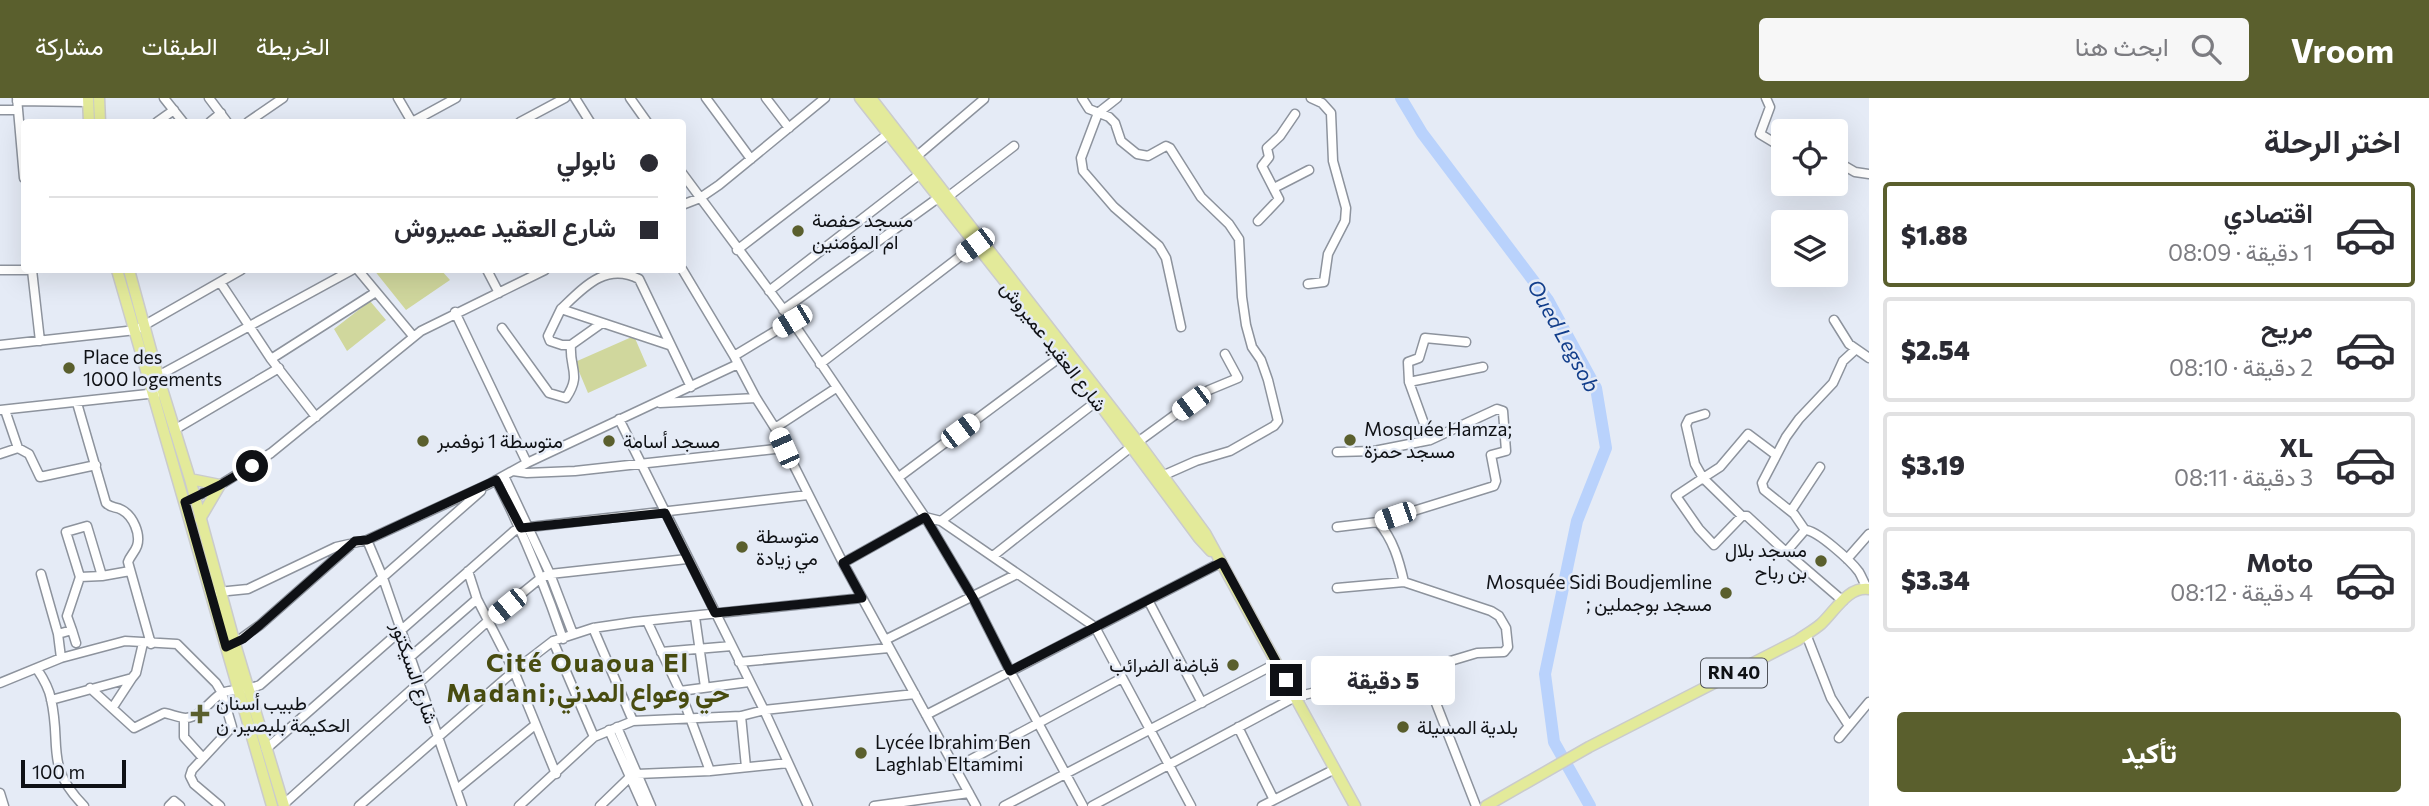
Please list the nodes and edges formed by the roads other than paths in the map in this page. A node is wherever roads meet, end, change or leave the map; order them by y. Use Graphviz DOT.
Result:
graph roads {
  1 [pos="99,98"];
  2 [pos="164,98"];
  3 [pos="209,98"];
  4 [pos="283,98"];
  5 [pos="398,98"];
  6 [pos="456,98"];
  7 [pos="565,98"];
  8 [pos="575,98"];
  9 [pos="629,98"];
  10 [pos="706,98"];
  11 [pos="766,98"];
  12 [pos="825,98"];
  13 [pos="860,98"];
  14 [pos="872,98"];
  15 [pos="1082,98"];
  16 [pos="1117,98"];
  17 [pos="1311,98"];
  18 [pos="1766,98"];
  19 [pos="17,99"];
  20 [pos="984,99"];
  21 [pos="88,100"];
  22 [pos="0,110"];
  23 [pos="17,110"];
  24 [pos="174,110"];
  25 [pos="221,113"];
  26 [pos="1098,113"];
  27 [pos="1294,114"];
  28 [pos="89,119"];
  29 [pos="100,119"];
  30 [pos="161,119"];
  31 [pos="181,119"];
  32 [pos="214,119"];
  33 [pos="225,119"];
  34 [pos="252,119"];
  35 [pos="410,119"];
  36 [pos="418,119"];
  37 [pos="526,119"];
  38 [pos="588,119"];
  39 [pos="645,119"];
  40 [pos="789,128"];
  41 [pos="888,134"];
  42 [pos="1771,141"];
  43 [pos="1014,146"];
  44 [pos="21,149"];
  45 [pos="917,156"];
  46 [pos="751,159"];
  47 [pos="1848,168"];
  48 [pos="1309,170"];
  49 [pos="920,174"];
  50 [pos="1869,174"];
  51 [pos="686,179"];
  52 [pos="1274,188"];
  53 [pos="943,197"];
  54 [pos="700,198"];
  55 [pos="686,203"];
  56 [pos="1258,221"];
  57 [pos="975,245"];
  58 [pos="737,250"];
  59 [pos="0,270"];
  60 [pos="21,270"];
  61 [pos="32,273"];
  62 [pos="133,273"];
  63 [pos="236,273"];
  64 [pos="346,273"];
  65 [pos="360,273"];
  66 [pos="489,273"];
  67 [pos="539,273"];
  68 [pos="617,273"];
  69 [pos="629,273"];
  70 [pos="684,273"];
  71 [pos="119,274"];
  72 [pos="220,282"];
  73 [pos="1308,284"];
  74 [pos="769,291"];
  75 [pos="376,292"];
  76 [pos="499,293"];
  77 [pos="561,309"];
  78 [pos="783,310"];
  79 [pos="455,312"];
  80 [pos="1834,320"];
  81 [pos="792,321"];
  82 [pos="602,323"];
  83 [pos="249,326"];
  84 [pos="140,327"];
  85 [pos="1181,327"];
  86 [pos="502,328"];
  87 [pos="413,336"];
  88 [pos="40,341"];
  89 [pos="1466,342"];
  90 [pos="0,345"];
  91 [pos="571,345"];
  92 [pos="669,345"];
  93 [pos="1855,350"];
  94 [pos="1225,354"];
  95 [pos="1063,355"];
  96 [pos="1869,358"];
  97 [pos="271,359"];
  98 [pos="736,360"];
  99 [pos="820,364"];
  100 [pos="1483,367"];
  101 [pos="279,368"];
  102 [pos="158,376"];
  103 [pos="1409,382"];
  104 [pos="691,387"];
  105 [pos="836,388"];
  106 [pos="159,393"];
  107 [pos="756,398"];
  108 [pos="1097,401"];
  109 [pos="78,402"];
  110 [pos="654,403"];
  111 [pos="3,410"];
  112 [pos="1705,414"];
  113 [pos="316,416"];
  114 [pos="619,419"];
  115 [pos="775,428"];
  116 [pos="174,430"];
  117 [pos="1430,440"];
  118 [pos="1135,445"];
  119 [pos="18,448"];
  120 [pos="784,448"];
  121 [pos="1337,453"];
  122 [pos="0,454"];
  123 [pos="1776,455"];
  124 [pos="527,463"];
  125 [pos="641,463"];
  126 [pos="96,465"];
  127 [pos="1820,467"];
  128 [pos="513,471"];
  129 [pos="1162,476"];
  130 [pos="899,477"];
  131 [pos="1703,478"];
  132 [pos="190,479"];
  133 [pos="496,480"];
  134 [pos="220,485"];
  135 [pos="808,495"];
  136 [pos="190,500"];
  137 [pos="1791,511"];
  138 [pos="665,513"];
  139 [pos="1742,516"];
  140 [pos="925,517"];
  141 [pos="200,520"];
  142 [pos="941,521"];
  143 [pos="1378,522"];
  144 [pos="1337,527"];
  145 [pos="525,528"];
  146 [pos="1805,530"];
  147 [pos="1869,534"];
  148 [pos="367,540"];
  149 [pos="355,541"];
  150 [pos="1786,552"];
  151 [pos="993,556"];
  152 [pos="687,559"];
  153 [pos="1847,559"];
  154 [pos="1222,562"];
  155 [pos="843,563"];
  156 [pos="130,571"];
  157 [pos="468,572"];
  158 [pos="41,574"];
  159 [pos="546,575"];
  160 [pos="1017,575"];
  161 [pos="102,576"];
  162 [pos="80,577"];
  163 [pos="383,578"];
  164 [pos="1404,582"];
  165 [pos="1336,588"];
  166 [pos="1868,588"];
  167 [pos="217,592"];
  168 [pos="862,598"];
  169 [pos="973,598"];
  170 [pos="477,599"];
  171 [pos="1148,600"];
  172 [pos="1843,601"];
  173 [pos="715,613"];
  174 [pos="695,617"];
  175 [pos="489,620"];
  176 [pos="647,621"];
  177 [pos="1095,627"];
  178 [pos="593,628"];
  179 [pos="72,630"];
  180 [pos="401,631"];
  181 [pos="58,634"];
  182 [pos="573,634"];
  183 [pos="1806,634"];
  184 [pos="563,639"];
  185 [pos="553,641"];
  186 [pos="76,643"];
  187 [pos="147,644"];
  188 [pos="887,644"];
  189 [pos="230,646"];
  190 [pos="732,646"];
  191 [pos="700,650"];
  192 [pos="661,652"];
  193 [pos="61,658"];
  194 [pos="409,658"];
  195 [pos="739,662"];
  196 [pos="1277,663"];
  197 [pos="37,669"];
  198 [pos="514,671"];
  199 [pos="1010,671"];
  200 [pos="1400,672"];
  201 [pos="132,678"];
  202 [pos="1122,678"];
  203 [pos="749,682"];
  204 [pos="0,683"];
  205 [pos="419,683"];
  206 [pos="705,687"];
  207 [pos="90,688"];
  208 [pos="250,690"];
  209 [pos="238,691"];
  210 [pos="680,691"];
  211 [pos="222,693"];
  212 [pos="915,694"];
  213 [pos="1295,697"];
  214 [pos="51,700"];
  215 [pos="1869,702"];
  216 [pos="1202,703"];
  217 [pos="113,707"];
  218 [pos="764,710"];
  219 [pos="926,715"];
  220 [pos="741,716"];
  221 [pos="184,718"];
  222 [pos="691,720"];
  223 [pos="633,721"];
  224 [pos="1039,723"];
  225 [pos="535,725"];
  226 [pos="1849,726"];
  227 [pos="1238,727"];
  228 [pos="613,728"];
  229 [pos="1150,730"];
  230 [pos="594,737"];
  231 [pos="437,738"];
  232 [pos="1839,738"];
  233 [pos="266,749"];
  234 [pos="203,758"];
  235 [pos="789,763"];
  236 [pos="1168,763"];
  237 [pos="746,767"];
  238 [pos="955,768"];
  239 [pos="1335,769"];
  240 [pos="710,771"];
  241 [pos="556,774"];
  242 [pos="1066,774"];
  243 [pos="634,776"];
  244 [pos="457,789"];
  245 [pos="0,793"];
  246 [pos="969,793"];
  247 [pos="1274,800"];
  248 [pos="1493,804"];
  249 [pos="284,805"];
  250 [pos="460,805"];
  251 [pos="4,806"];
  252 [pos="84,806"];
  253 [pos="169,806"];
  254 [pos="180,806"];
  255 [pos="218,806"];
  256 [pos="272,806"];
  257 [pos="359,806"];
  258 [pos="519,806"];
  259 [pos="600,806"];
  260 [pos="643,806"];
  261 [pos="651,806"];
  262 [pos="808,806"];
  263 [pos="874,806"];
  264 [pos="976,806"];
  265 [pos="1004,806"];
  266 [pos="1083,806"];
  267 [pos="1092,806"];
  268 [pos="1191,806"];
  269 [pos="1262,806"];
  270 [pos="1354,806"];
  271 [pos="1476,806"];
  1 -- 29 [label="main road"];
  2 -- 24 [label="street"];
  3 -- 25 [label="street"];
  4 -- 34 [label="street"];
  5 -- 35 [label="street"];
  6 -- 36 [label="street"];
  7 -- 37 [label="street"];
  8 -- 38 [label="street"];
  9 -- 39 [label="street"];
  10 -- 46 [label="street"];
  11 -- 40 [label="street"];
  12 -- 40 [label="street"];
  13 -- 41 [label="main road, شارع العقيد عميروش"];
  14 -- 45 [label="main road, شارع العقيد عميروش"];
  15 -- 26 [label="street"];
  16 -- 26 [label="street"];
  17 -- 73 [label="street"];
  18 -- 42 [label="street"];
  19 -- 21 [label="street"];
  19 -- 23 [label="street"];
  20 -- 45 [label="street"];
  21 -- 28 [label="main road"];
  22 -- 23 [label="street"];
  23 -- 44 [label="street"];
  24 -- 30 [label="street"];
  24 -- 31 [label="street"];
  25 -- 32 [label="street"];
  25 -- 33 [label="street"];
  26 -- 85 [label="street"];
  26 -- 129 [label="street"];
  27 -- 52 [label="street"];
  40 -- 46 [label="street"];
  41 -- 49 [label="main road, شارع العقيد عميروش"];
  41 -- 58 [label="street"];
  43 -- 53 [label="street"];
  45 -- 53 [label="main road, شارع العقيد عميروش"];
  46 -- 54 [label="street"];
  47 -- 50 [label="street"];
  48 -- 52 [label="street"];
  49 -- 53 [label="main road, شارع العقيد عميروش"];
  49 -- 74 [label="street"];
  51 -- 54 [label="street"];
  52 -- 56 [label="street"];
  53 -- 57 [label="main road, شارع العقيد عميروش"];
  53 -- 78 [label="street"];
  53 -- 118 [label="main road, شارع العقيد عميروش"];
  54 -- 55 [label="street"];
  54 -- 58 [label="street"];
  57 -- 95 [label="main road, شارع العقيد عميروش"];
  57 -- 99 [label="street"];
  58 -- 74 [label="street"];
  59 -- 60 [label="street"];
  61 -- 88 [label="street"];
  62 -- 84 [label="main road"];
  63 -- 72 [label="street"];
  64 -- 83 [label="street"];
  65 -- 75 [label="street"];
  66 -- 76 [label="street"];
  67 -- 76 [label="street"];
  68 -- 77 [label="street"];
  69 -- 92 [label="street"];
  70 -- 98 [label="street"];
  71 -- 84 [label="main road"];
  72 -- 83 [label="street"];
  72 -- 84 [label="street"];
  74 -- 78 [label="street"];
  75 -- 87 [label="street"];
  75 -- 97 [label="street"];
  76 -- 79 [label="street"];
  77 -- 82 [label="street"];
  77 -- 91 [label="street"];
  78 -- 81 [label="street"];
  79 -- 87 [label="street"];
  79 -- 124 [label="street"];
  80 -- 93 [label="street"];
  81 -- 98 [label="street"];
  81 -- 99 [label="street"];
  82 -- 91 [label="street"];
  82 -- 92 [label="street"];
  83 -- 97 [label="street"];
  83 -- 102 [label="street"];
  84 -- 88 [label="street"];
  84 -- 102 [label="main road"];
  84 -- 106 [label="main road"];
  86 -- 91 [label="street"];
  87 -- 113 [label="street"];
  88 -- 90 [label="street"];
  89 -- 103 [label="street"];
  92 -- 104 [label="street"];
  93 -- 96 [label="street"];
  93 -- 123 [label="street"];
  94 -- 118 [label="street"];
  95 -- 108 [label="main road, شارع العقيد عميروش"];
  95 -- 130 [label="street"];
  97 -- 101 [label="street"];
  98 -- 104 [label="street"];
  98 -- 107 [label="street"];
  99 -- 105 [label="street"];
  100 -- 103 [label="street"];
  101 -- 113 [label="street"];
  101 -- 116 [label="street"];
  102 -- 106 [label="main road"];
  103 -- 117 [label="street"];
  104 -- 110 [label="street"];
  105 -- 115 [label="street"];
  105 -- 130 [label="street"];
  106 -- 109 [label="street"];
  106 -- 116 [label="main road"];
  106 -- 136 [label="main road"];
  107 -- 110 [label="street"];
  107 -- 115 [label="street"];
  108 -- 118 [label="main road, شارع العقيد عميروش"];
  108 -- 142 [label="street"];
  109 -- 111 [label="street"];
  109 -- 126 [label="street"];
  110 -- 114 [label="street"];
  111 -- 119 [label="street"];
  112 -- 131 [label="street"];
  113 -- 134 [label="street"];
  114 -- 124 [label="street"];
  114 -- 125 [label="street"];
  115 -- 120 [label="street"];
  116 -- 132 [label="main road"];
  117 -- 121 [label="street"];
  117 -- 143 [label="street"];
  118 -- 129 [label="main road, شارع العقيد عميروش"];
  118 -- 151 [label="street"];
  118 -- 154 [label="main road, شارع العقيد عميروش"];
  119 -- 122 [label="street"];
  119 -- 126 [label="street"];
  120 -- 125 [label="street"];
  120 -- 135 [label="street"];
  123 -- 131 [label="street"];
  123 -- 137 [label="street"];
  124 -- 128 [label="street"];
  125 -- 128 [label="street"];
  125 -- 138 [label="street"];
  126 -- 156 [label="street"];
  127 -- 137 [label="street"];
  128 -- 133 [label="street"];
  129 -- 154 [label="main road, شارع العقيد عميروش"];
  130 -- 140 [label="street"];
  131 -- 139 [label="street"];
  131 -- 139 [label="street"];
  132 -- 134 [label="main road"];
  132 -- 136 [label="main road"];
  133 -- 145 [label="street"];
  133 -- 148 [label="street"];
  133 -- 163 [label="street"];
  134 -- 136 [label="street"];
  134 -- 141 [label="main road"];
  135 -- 138 [label="street"];
  135 -- 155 [label="street"];
  136 -- 141 [label="main road"];
  136 -- 167 [label="main road"];
  137 -- 146 [label="street"];
  138 -- 145 [label="street"];
  138 -- 152 [label="street"];
  139 -- 150 [label="street"];
  140 -- 142 [label="street"];
  140 -- 155 [label="street"];
  140 -- 169 [label="street"];
  141 -- 167 [label="main road"];
  142 -- 151 [label="street"];
  143 -- 144 [label="street"];
  143 -- 164 [label="street"];
  145 -- 157 [label="street"];
  145 -- 159 [label="street"];
  146 -- 150 [label="street"];
  146 -- 153 [label="street"];
  147 -- 153 [label="street"];
  148 -- 149 [label="street"];
  148 -- 163 [label="street, شارع السيكتور"];
  149 -- 167 [label="street"];
  149 -- 189 [label="street"];
  150 -- 172 [label="street"];
  151 -- 160 [label="street"];
  152 -- 159 [label="street"];
  152 -- 173 [label="street"];
  153 -- 166 [label="street"];
  154 -- 171 [label="street"];
  154 -- 196 [label="main road, شارع العقيد عميروش"];
  155 -- 168 [label="street"];
  156 -- 161 [label="street"];
  156 -- 187 [label="street"];
  157 -- 170 [label="street"];
  157 -- 180 [label="street"];
  158 -- 181 [label="street"];
  159 -- 175 [label="street"];
  159 -- 182 [label="street"];
  159 -- 184 [label="street"];
  160 -- 169 [label="street"];
  160 -- 177 [label="street"];
  161 -- 162 [label="street"];
  161 -- 162 [label="street"];
  162 -- 179 [label="street"];
  163 -- 180 [label="street, شارع السيكتور"];
  163 -- 208 [label="street"];
  164 -- 165 [label="street"];
  164 -- 200 [label="street"];
  166 -- 172 [label="main road, RN 40"];
  167 -- 189 [label="main road"];
  168 -- 173 [label="street"];
  168 -- 188 [label="street"];
  169 -- 188 [label="street"];
  169 -- 199 [label="street"];
  170 -- 175 [label="street"];
  170 -- 194 [label="street"];
  171 -- 177 [label="street"];
  171 -- 216 [label="street"];
  172 -- 183 [label="main road, RN 40"];
  173 -- 174 [label="street"];
  173 -- 190 [label="street"];
  174 -- 176 [label="street"];
  174 -- 191 [label="street"];
  175 -- 198 [label="street"];
  175 -- 205 [label="street"];
  176 -- 178 [label="street"];
  176 -- 192 [label="street"];
  177 -- 199 [label="street"];
  177 -- 202 [label="street"];
  178 -- 182 [label="street"];
  178 -- 223 [label="street"];
  179 -- 181 [label="street"];
  179 -- 186 [label="street"];
  180 -- 194 [label="street, شارع السيكتور"];
  180 -- 233 [label="street"];
  181 -- 193 [label="street"];
  182 -- 184 [label="street"];
  183 -- 226 [label="street"];
  183 -- 248 [label="main road, RN 40"];
  184 -- 185 [label="street"];
  185 -- 198 [label="street"];
  185 -- 230 [label="street"];
  187 -- 193 [label="street"];
  187 -- 201 [label="street"];
  187 -- 211 [label="street"];
  188 -- 195 [label="street"];
  188 -- 212 [label="street"];
  189 -- 208 [label="main road"];
  189 -- 209 [label="main road"];
  190 -- 191 [label="street"];
  190 -- 195 [label="street"];
  191 -- 192 [label="street"];
  191 -- 206 [label="street"];
  192 -- 210 [label="street"];
  193 -- 197 [label="street"];
  194 -- 205 [label="street, شارع السيكتور"];
  195 -- 203 [label="street"];
  196 -- 213 [label="main road, شارع العقيد عميروش"];
  196 -- 216 [label="street"];
  197 -- 204 [label="street"];
  197 -- 214 [label="street"];
  198 -- 225 [label="street"];
  198 -- 231 [label="street"];
  199 -- 219 [label="street"];
  199 -- 224 [label="street"];
  200 -- 213 [label="street"];
  200 -- 271 [label="street"];
  201 -- 207 [label="street"];
  201 -- 217 [label="street"];
  202 -- 224 [label="street"];
  202 -- 229 [label="street"];
  203 -- 206 [label="street"];
  203 -- 218 [label="street"];
  205 -- 231 [label="street, شارع السيكتور"];
  205 -- 249 [label="street"];
  206 -- 210 [label="street"];
  207 -- 214 [label="street"];
  207 -- 217 [label="street"];
  208 -- 209 [label="street"];
  208 -- 233 [label="main road"];
  209 -- 211 [label="street"];
  209 -- 256 [label="main road"];
  210 -- 222 [label="street"];
  211 -- 221 [label="street"];
  211 -- 234 [label="street"];
  212 -- 218 [label="street"];
  212 -- 219 [label="street"];
  213 -- 227 [label="street"];
  213 -- 239 [label="main road, شارع العقيد عميروش"];
  214 -- 252 [label="street"];
  215 -- 226 [label="street"];
  216 -- 229 [label="street"];
  217 -- 221 [label="street"];
  218 -- 220 [label="street"];
  218 -- 235 [label="street"];
  219 -- 238 [label="street"];
  220 -- 222 [label="street"];
  220 -- 237 [label="street"];
  221 -- 234 [label="street"];
  222 -- 223 [label="street"];
  222 -- 240 [label="street"];
  223 -- 228 [label="street"];
  224 -- 238 [label="street"];
  224 -- 242 [label="street"];
  225 -- 241 [label="street"];
  225 -- 244 [label="street"];
  226 -- 232 [label="street"];
  227 -- 236 [label="street"];
  227 -- 247 [label="street"];
  228 -- 230 [label="street"];
  228 -- 243 [label="street"];
  229 -- 236 [label="street"];
  229 -- 242 [label="street"];
  230 -- 241 [label="street"];
  231 -- 244 [label="street, شارع السيكتور"];
  231 -- 257 [label="street"];
  233 -- 249 [label="main road"];
  234 -- 255 [label="street"];
  235 -- 237 [label="street"];
  235 -- 262 [label="street"];
  236 -- 267 [label="street"];
  236 -- 268 [label="street"];
  237 -- 240 [label="street"];
  238 -- 246 [label="street"];
  239 -- 247 [label="street"];
  239 -- 270 [label="main road, شارع العقيد عميروش"];
  240 -- 243 [label="street"];
  241 -- 258 [label="street"];
  242 -- 265 [label="street"];
  242 -- 266 [label="street"];
  243 -- 259 [label="street"];
  243 -- 260 [label="street"];
  243 -- 261 [label="street"];
  244 -- 250 [label="street, شارع السيكتور"];
  245 -- 251 [label="street"];
  246 -- 263 [label="street"];
  246 -- 264 [label="street"];
  247 -- 269 [label="street"];
  253 -- 254 [label="street"];
}
